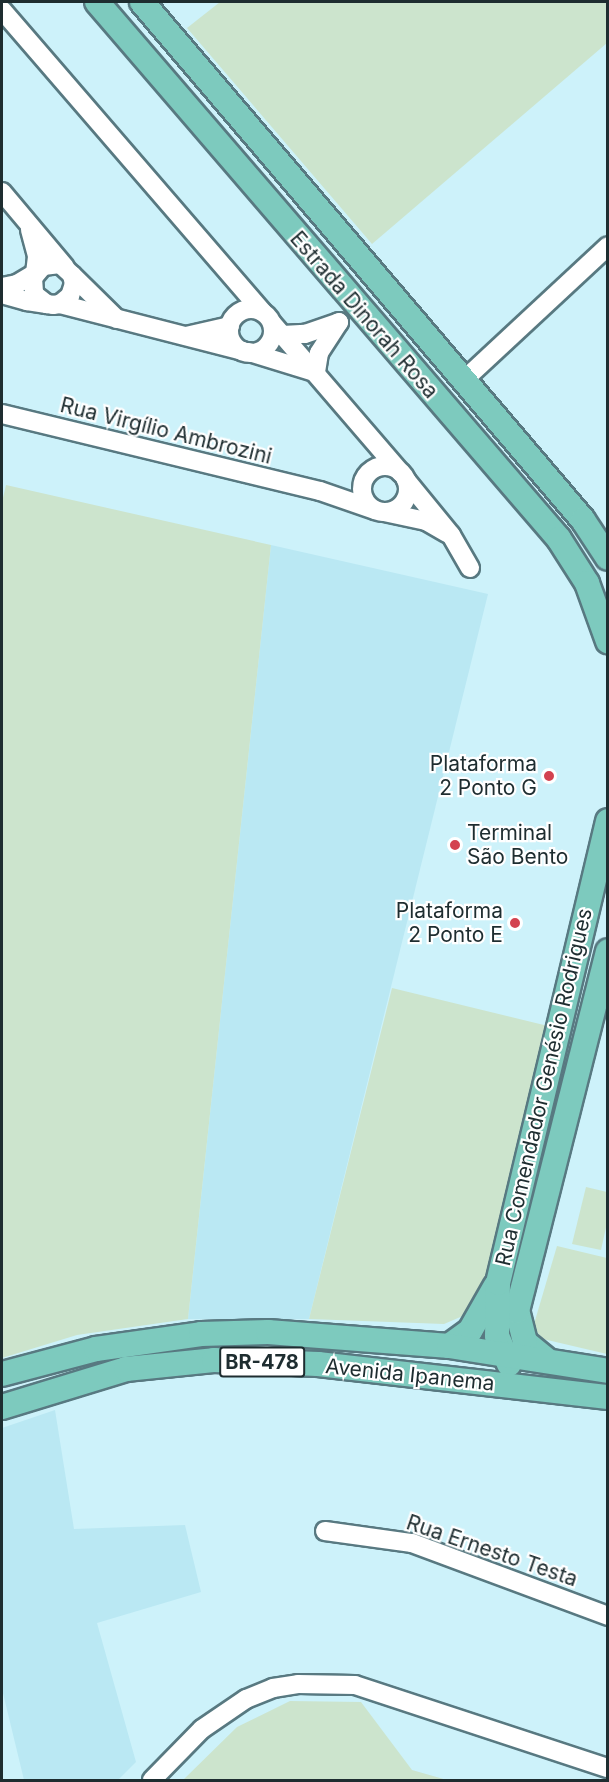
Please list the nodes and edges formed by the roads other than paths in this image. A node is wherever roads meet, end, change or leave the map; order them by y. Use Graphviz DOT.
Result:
graph roads {
  1 [pos="97,2"];
  2 [pos="142,2"];
  3 [pos="2,10"];
  4 [pos="2,192"];
  5 [pos="26,220"];
  6 [pos="608,246"];
  7 [pos="223,266"];
  8 [pos="69,271"];
  9 [pos="35,273"];
  10 [pos="2,286"];
  11 [pos="2,294"];
  12 [pos="53,304"];
  13 [pos="235,319"];
  14 [pos="118,320"];
  15 [pos="273,323"];
  16 [pos="182,337"];
  17 [pos="246,352"];
  18 [pos="316,373"];
  19 [pos="465,379"];
  20 [pos="2,414"];
  21 [pos="363,432"];
  22 [pos="404,477"];
  23 [pos="364,479"];
  24 [pos="320,491"];
  25 [pos="379,511"];
  26 [pos="451,535"];
  27 [pos="608,558"];
  28 [pos="470,568"];
  29 [pos="587,583"];
  30 [pos="608,602"];
  31 [pos="608,641"];
  32 [pos="608,821"];
  33 [pos="608,951"];
  34 [pos="498,1282"];
  35 [pos="449,1346"];
  36 [pos="502,1354"];
  37 [pos="547,1360"];
  38 [pos="608,1371"];
  39 [pos="2,1374"];
  40 [pos="528,1387"];
  41 [pos="608,1397"];
  42 [pos="2,1407"];
  43 [pos="326,1531"];
  44 [pos="608,1616"];
  45 [pos="608,1768"];
  46 [pos="152,1780"];
  1 -- 29 [label="main road, Estrada Dinorah Rosa"];
  2 -- 19 [label="main road, Estrada Dinorah Rosa"];
  3 -- 7 [label="street"];
  4 -- 5 [label="street"];
  5 -- 8 [label="street"];
  5 -- 9 [label="street"];
  6 -- 19 [label="street"];
  7 -- 13 [label="street"];
  7 -- 15 [label="street"];
  8 -- 9 [label="street"];
  8 -- 12 [label="street"];
  8 -- 14 [label="street"];
  9 -- 10 [label="street"];
  9 -- 12 [label="street"];
  11 -- 12 [label="street"];
  12 -- 14 [label="street"];
  13 -- 15 [label="street"];
  13 -- 16 [label="street"];
  13 -- 17 [label="street"];
  14 -- 16 [label="street"];
  15 -- 17 [label="street"];
  15 -- 18 [label="street"];
  15 -- 18 [label="street"];
  16 -- 17 [label="street"];
  17 -- 18 [label="street"];
  18 -- 21 [label="street"];
  19 -- 27 [label="main road, Estrada Dinorah Rosa"];
  20 -- 24 [label="street, Rua Virgílio Ambrozini"];
  21 -- 22 [label="street"];
  21 -- 23 [label="street"];
  22 -- 23 [label="street"];
  22 -- 25 [label="street"];
  22 -- 26 [label="street"];
  23 -- 24 [label="street, Rua Virgílio Ambrozini"];
  23 -- 25 [label="street"];
  24 -- 25 [label="street, Rua Virgílio Ambrozini"];
  25 -- 26 [label="street, Rua Virgílio Ambrozini"];
  26 -- 28 [label="street"];
  29 -- 30 [label="main road"];
  29 -- 31 [label="main road, Estrada Dinorah Rosa"];
  32 -- 34 [label="main road, Rua Comendador Genésio Rodrigues"];
  33 -- 37 [label="main road, Rua Comendador Genésio Rodrigues"];
  34 -- 35 [label="main road"];
  34 -- 36 [label="main road, Rua Comendador Genésio Rodrigues"];
  35 -- 36 [label="main road, Avenida Ipanema / BR-478"];
  35 -- 39 [label="main road, Avenida Ipanema / BR-478"];
  36 -- 37 [label="main road, Avenida Ipanema / BR-478"];
  36 -- 40 [label="main road"];
  37 -- 38 [label="main road, Avenida Ipanema / BR-478"];
  40 -- 41 [label="main road, Avenida Ipanema / BR-478"];
  40 -- 42 [label="main road, Avenida Ipanema / BR-478"];
  43 -- 44 [label="street, Rua Ernesto Testa"];
  45 -- 46 [label="street"];
}
